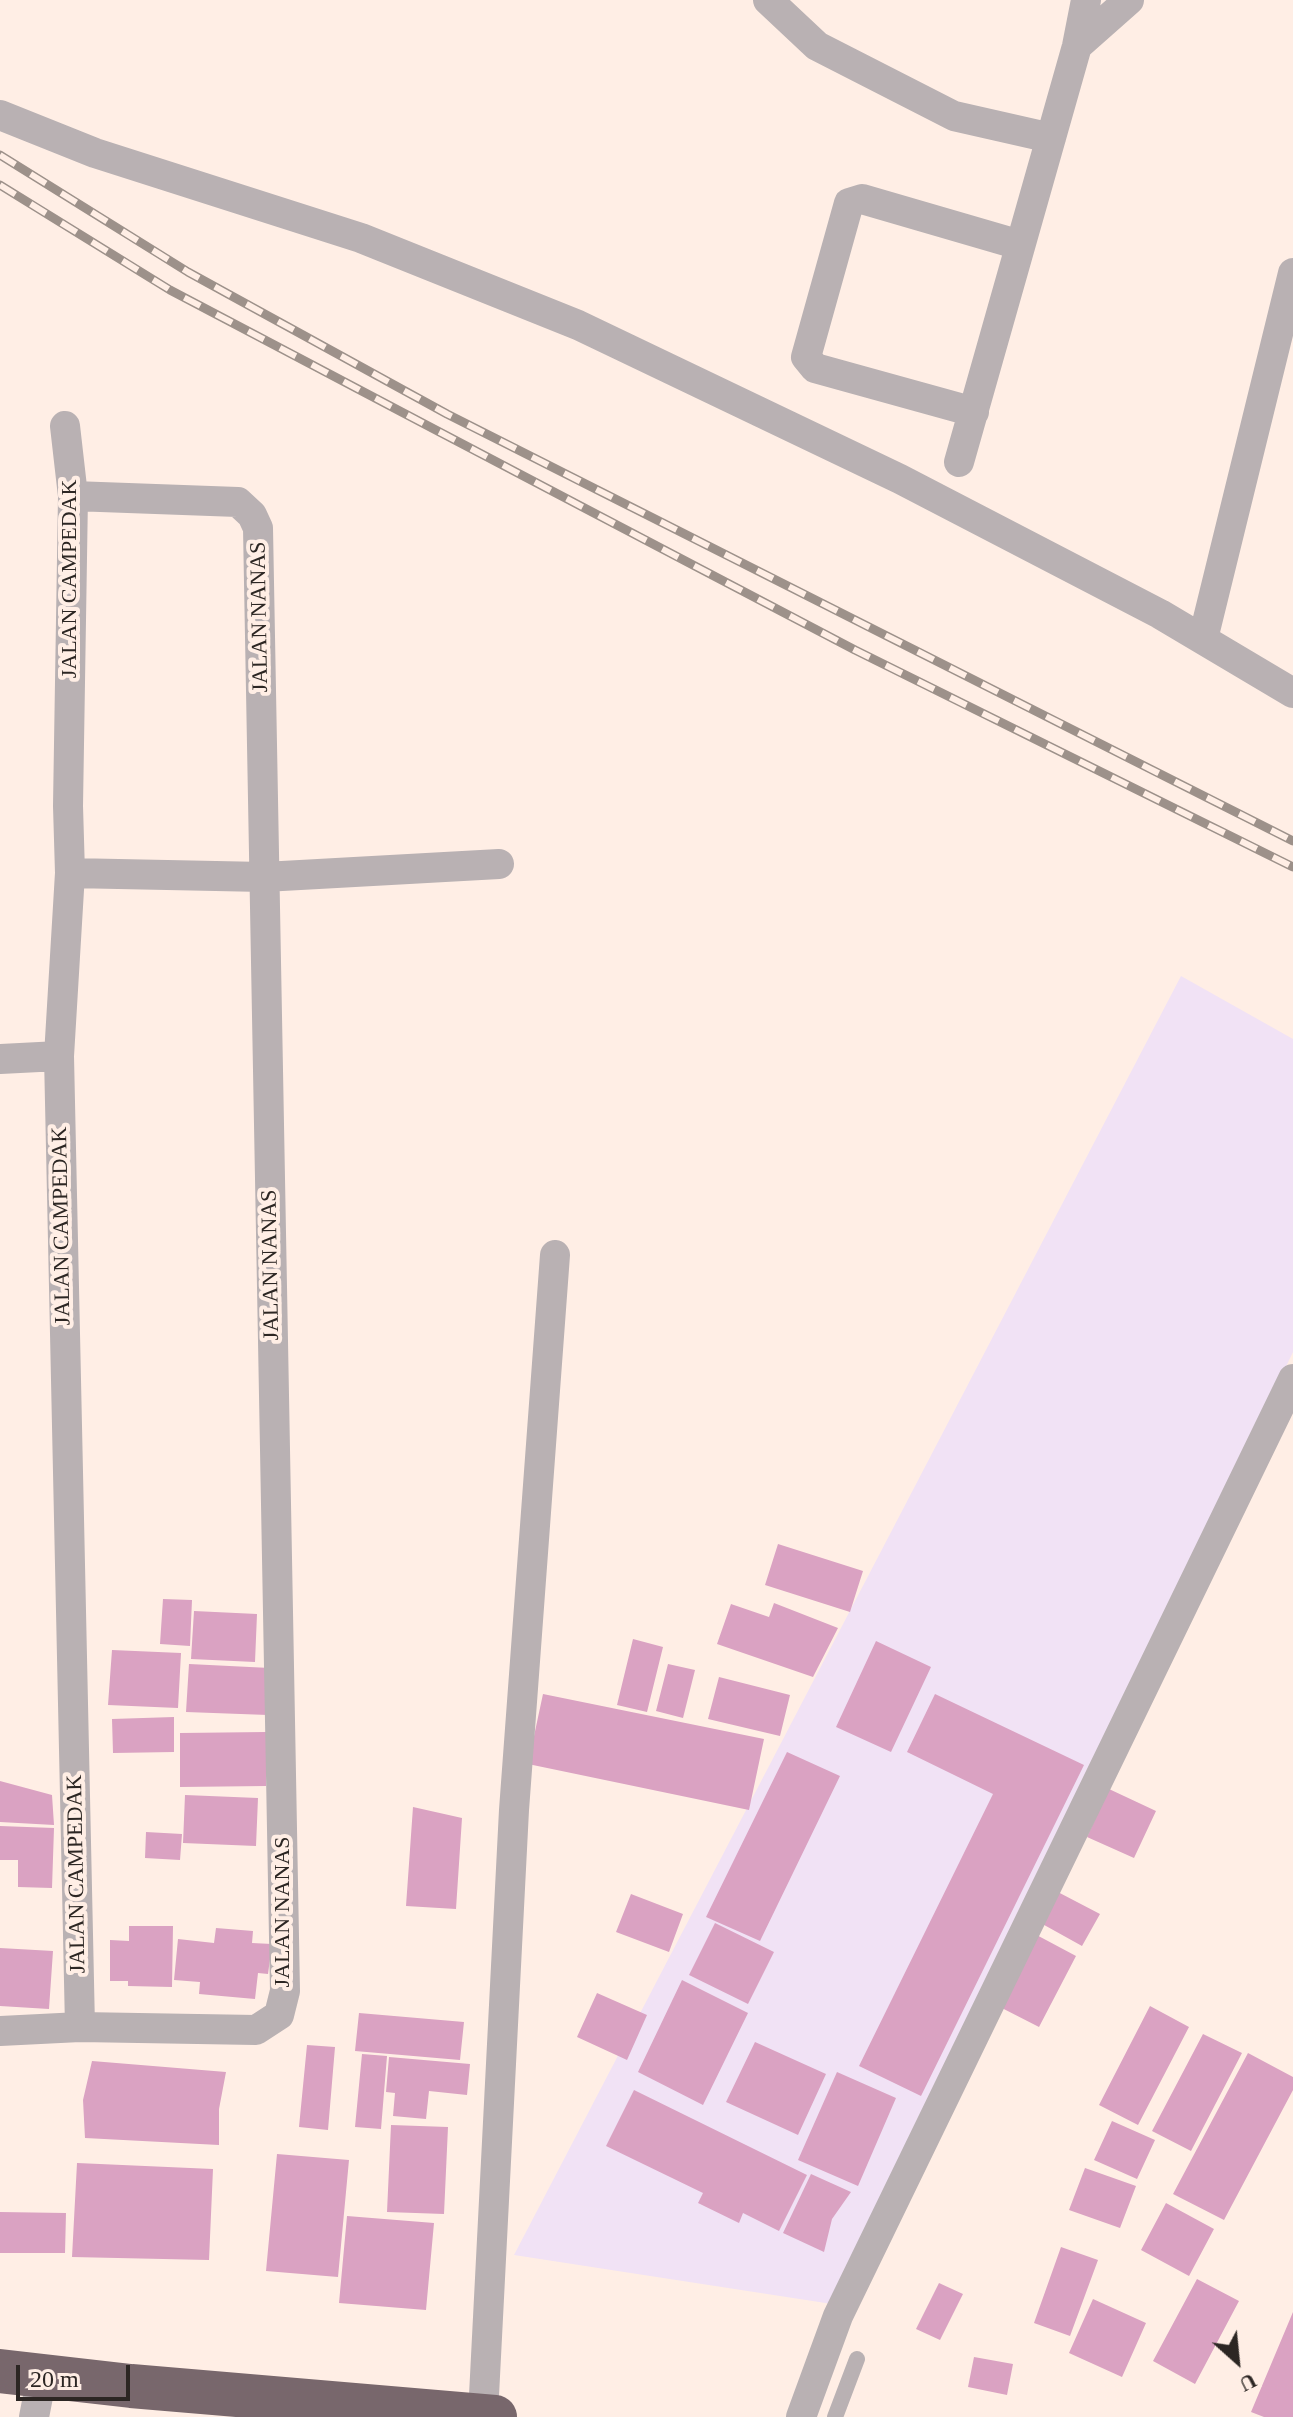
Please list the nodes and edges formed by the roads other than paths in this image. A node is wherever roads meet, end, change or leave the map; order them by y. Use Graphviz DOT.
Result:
graph roads {
  1 [pos="768,0"];
  2 [pos="1086,0"];
  3 [pos="1129,0"];
  4 [pos="1077,46"];
  5 [pos="0,115"];
  6 [pos="1051,138"];
  7 [pos="1020,245"];
  8 [pos="1293,273"];
  9 [pos="974,412"];
  10 [pos="65,426"];
  11 [pos="959,462"];
  12 [pos="73,496"];
  13 [pos="1203,639"];
  14 [pos="1293,693"];
  15 [pos="499,864"];
  16 [pos="70,873"];
  17 [pos="264,877"];
  18 [pos="59,1056"];
  19 [pos="0,1059"];
  20 [pos="555,1255"];
  21 [pos="1293,1379"];
  22 [pos="80,2027"];
  23 [pos="0,2031"];
  24 [pos="857,2359"];
  25 [pos="0,2371"];
  26 [pos="38,2396"];
  27 [pos="489,2416"];
  28 [pos="801,2417"];
  29 [pos="835,2417"];
  1 -- 6 [label="street"];
  2 -- 4 [label="street"];
  3 -- 4 [label="street"];
  4 -- 6 [label="street"];
  5 -- 13 [label="street"];
  6 -- 7 [label="street"];
  7 -- 9 [label="street"];
  7 -- 9 [label="street"];
  8 -- 13 [label="street"];
  9 -- 11 [label="street"];
  10 -- 12 [label="street, JALAN CAMPEDAK"];
  12 -- 16 [label="street, JALAN CAMPEDAK"];
  12 -- 17 [label="street, JALAN NANAS"];
  13 -- 14 [label="street"];
  15 -- 17 [label="street"];
  16 -- 17 [label="street"];
  16 -- 18 [label="street, JALAN CAMPEDAK"];
  17 -- 22 [label="street, JALAN NANAS"];
  18 -- 19 [label="street"];
  18 -- 22 [label="street, JALAN CAMPEDAK"];
  20 -- 27 [label="street"];
  21 -- 28 [label="street"];
  22 -- 23 [label="street"];
  24 -- 29 [label="lane"];
  25 -- 26 [label="highway"];
  26 -- 27 [label="highway"];
}
